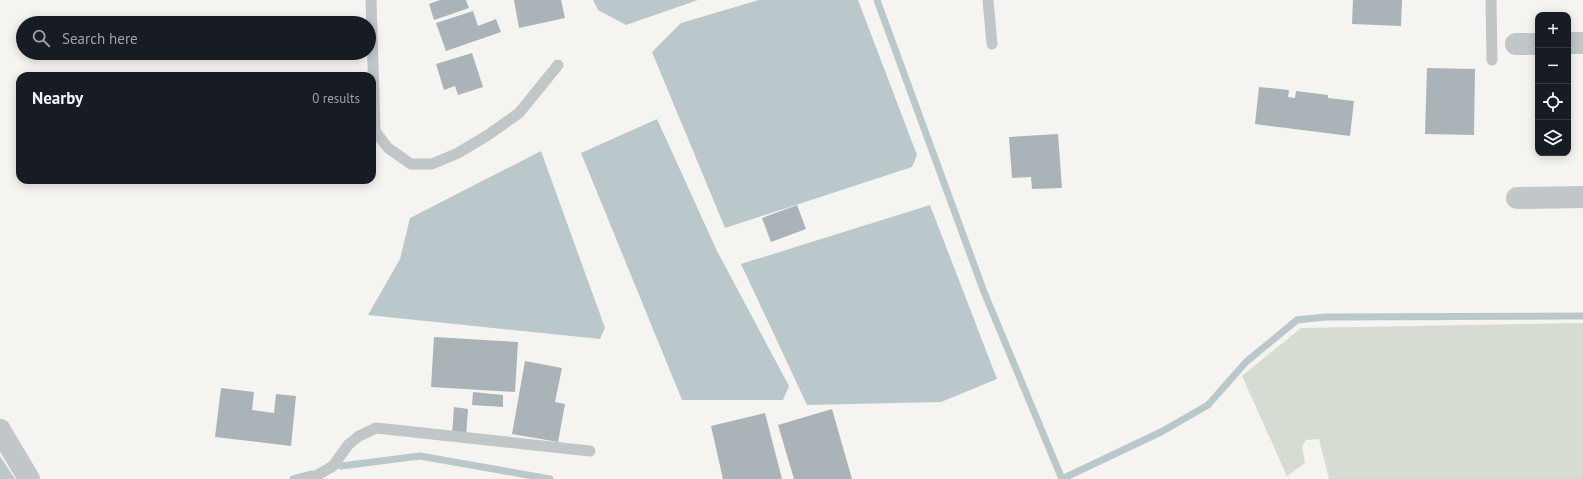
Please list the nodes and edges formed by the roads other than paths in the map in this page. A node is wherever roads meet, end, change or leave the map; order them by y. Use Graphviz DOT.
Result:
graph roads {
  1 [pos="371,0"];
  2 [pos="988,0"];
  3 [pos="1491,0"];
  4 [pos="371,16"];
  5 [pos="1583,43"];
  6 [pos="992,44"];
  7 [pos="1516,44"];
  8 [pos="1535,44"];
  9 [pos="1571,44"];
  10 [pos="373,60"];
  11 [pos="1492,60"];
  12 [pos="558,65"];
  13 [pos="373,72"];
  14 [pos="376,132"];
  15 [pos="1583,197"];
  16 [pos="1517,198"];
  17 [pos="0,430"];
  18 [pos="590,451"];
  19 [pos="29,479"];
  20 [pos="307,479"];
  1 -- 4 [label="lane"];
  2 -- 6 [label="lane"];
  3 -- 11 [label="lane"];
  5 -- 9 [label="street"];
  7 -- 8 [label="street"];
  10 -- 13 [label="lane"];
  12 -- 14 [label="lane"];
  15 -- 16 [label="street"];
  17 -- 19 [label="street"];
  18 -- 20 [label="lane"];
}
